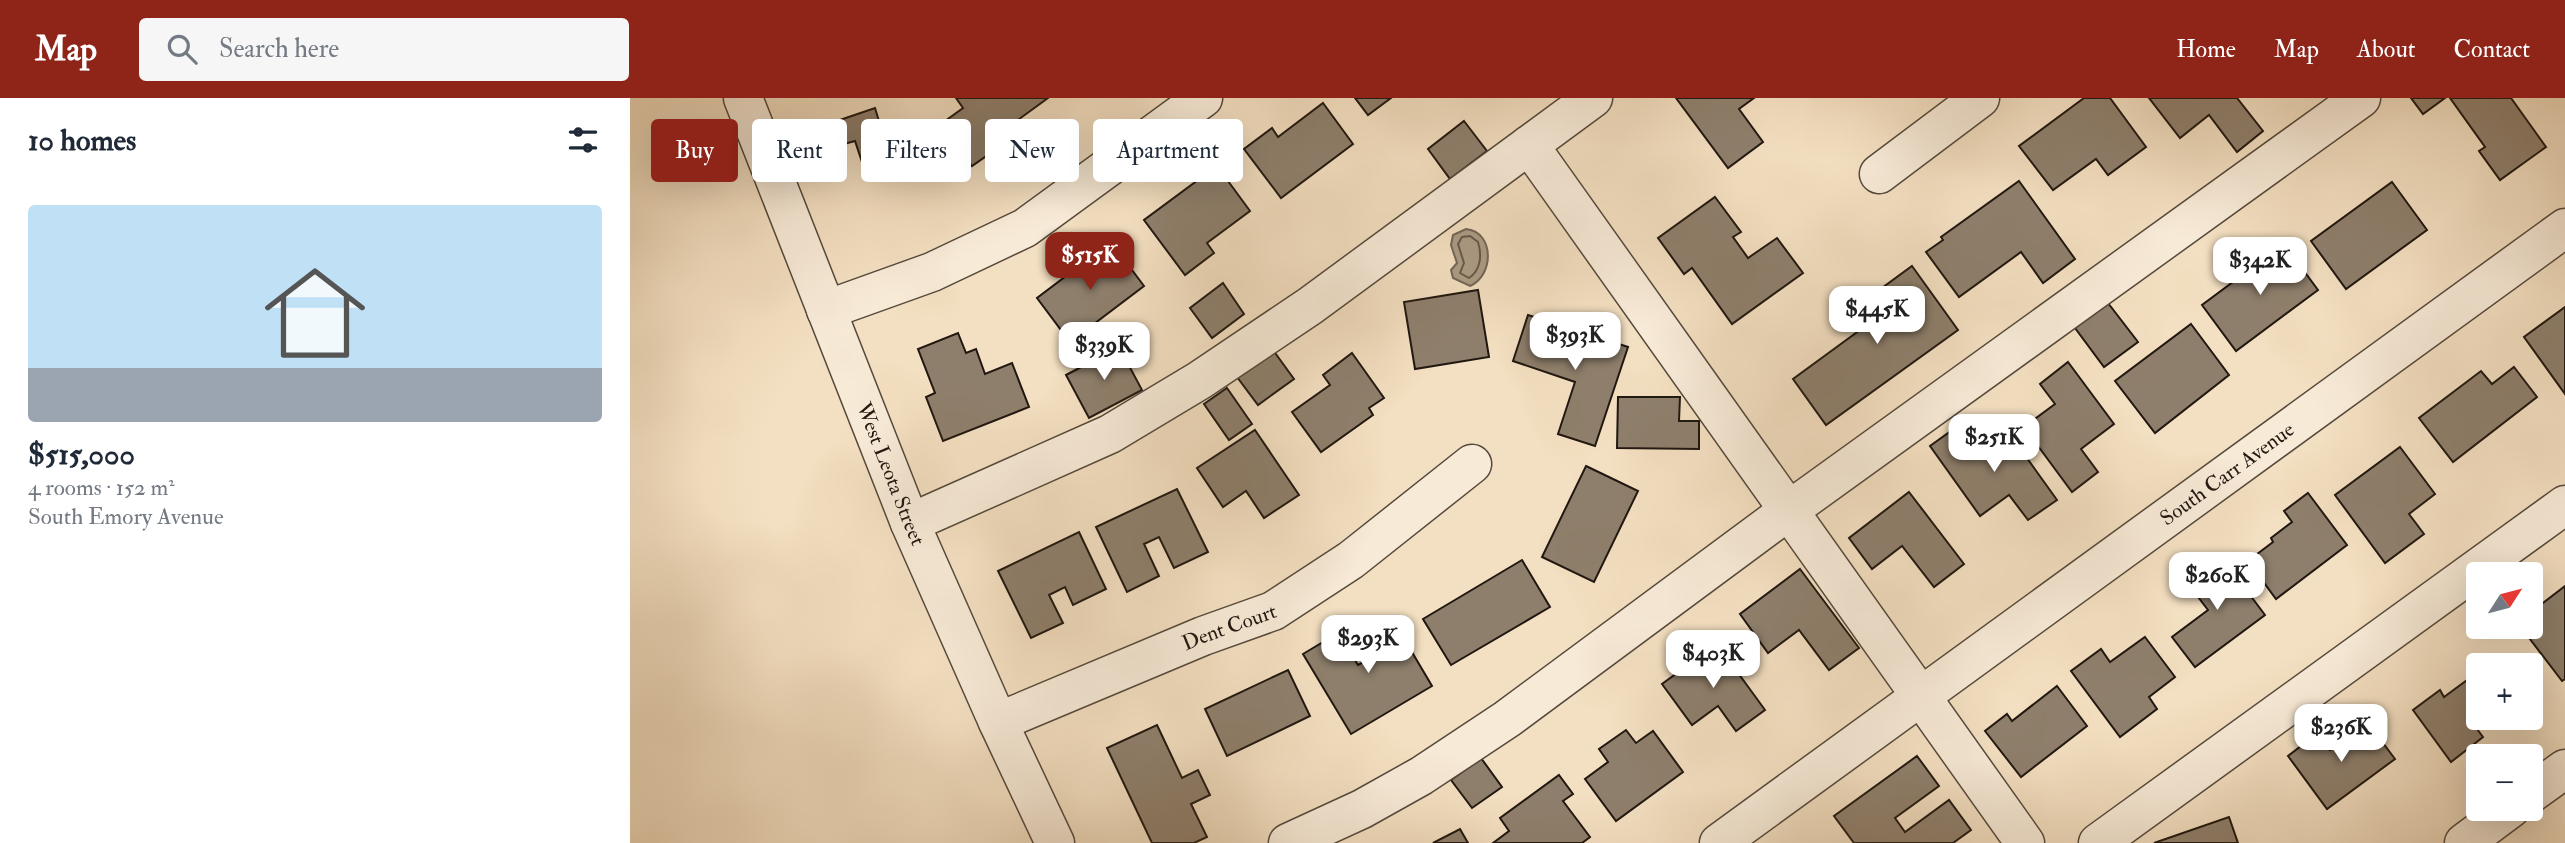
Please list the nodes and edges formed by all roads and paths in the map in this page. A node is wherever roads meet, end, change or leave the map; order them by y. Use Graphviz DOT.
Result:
graph roads {
  1 [pos="743,98"];
  2 [pos="1203,98"];
  3 [pos="1593,98"];
  4 [pos="1980,98"];
  5 [pos="2361,98"];
  6 [pos="1529,145"];
  7 [pos="1878,174"];
  8 [pos="2565,228"];
  9 [pos="826,310"];
  10 [pos="1472,464"];
  11 [pos="2565,505"];
  12 [pos="1788,511"];
  13 [pos="910,523"];
  14 [pos="1921,695"];
  15 [pos="998,722"];
  16 [pos="2565,769"];
  17 [pos="2543,785"];
  18 [pos="2494,821"];
  19 [pos="1741,837"];
  20 [pos="1055,843"];
  21 [pos="1288,843"];
  22 [pos="2025,843"];
  23 [pos="2098,843"];
  24 [pos="2464,843"];
  1 -- 9 [label="street, West Leota Street"];
  2 -- 9 [label="street"];
  3 -- 6 [label="street"];
  4 -- 7 [label="street"];
  5 -- 12 [label="street"];
  6 -- 12 [label="street"];
  6 -- 13 [label="street"];
  8 -- 14 [label="street, South Carr Avenue"];
  9 -- 13 [label="street, West Leota Street"];
  10 -- 15 [label="street, Dent Court"];
  11 -- 23 [label="street"];
  12 -- 14 [label="street"];
  12 -- 21 [label="street"];
  13 -- 15 [label="street, West Leota Street"];
  14 -- 19 [label="street, South Carr Avenue"];
  14 -- 22 [label="street"];
  15 -- 20 [label="street, West Leota Street"];
  16 -- 17 [label="street"];
  18 -- 24 [label="street"];
}
